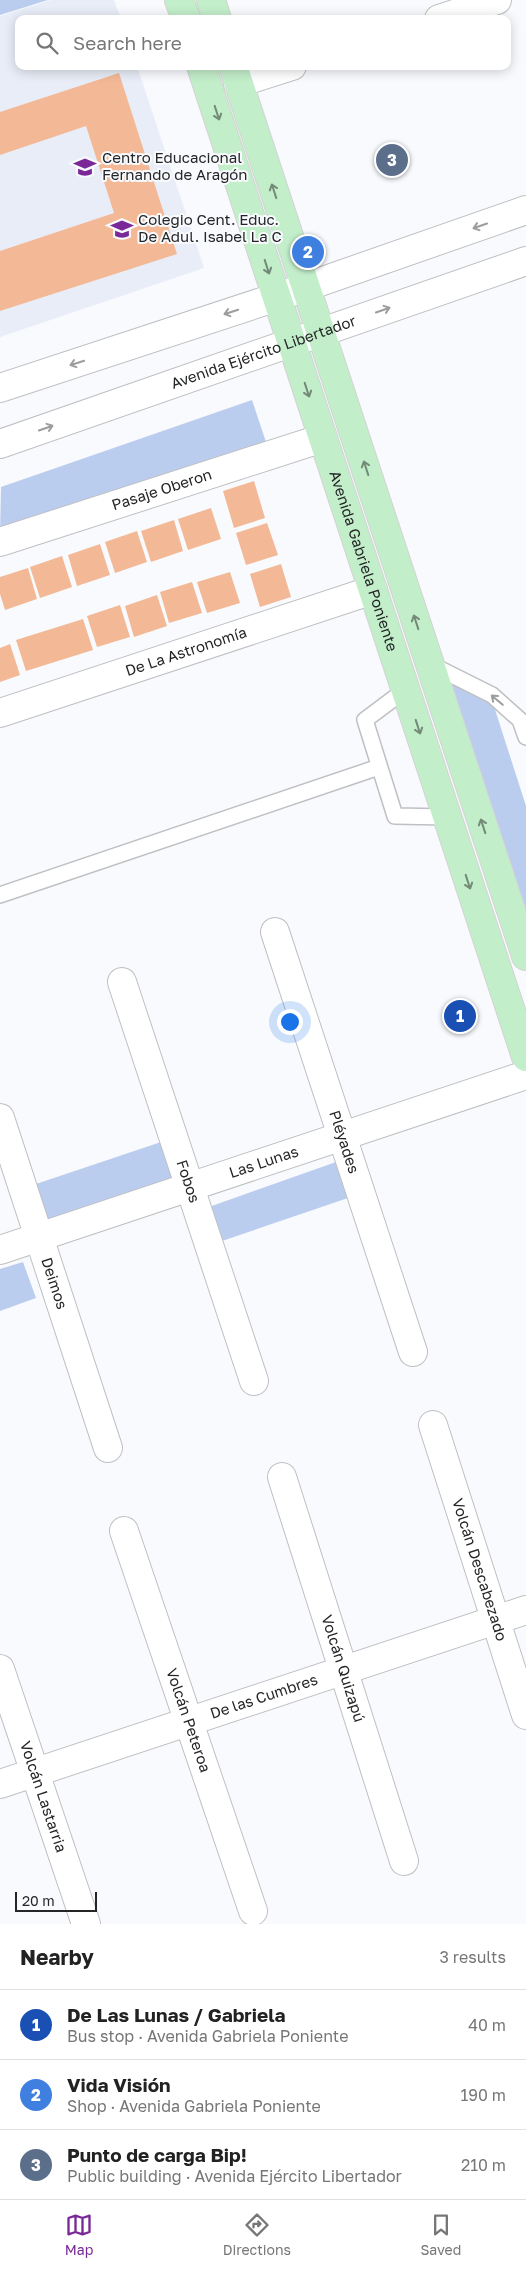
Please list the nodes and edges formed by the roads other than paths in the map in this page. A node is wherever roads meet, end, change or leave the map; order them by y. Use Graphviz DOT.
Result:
graph roads {
  1 [pos="179,0"];
  2 [pos="211,0"];
  3 [pos="497,0"];
  4 [pos="185,15"];
  5 [pos="216,15"];
  6 [pos="451,15"];
  7 [pos="202,70"];
  8 [pos="267,70"];
  9 [pos="236,75"];
  10 [pos="526,210"];
  11 [pos="526,261"];
  12 [pos="306,287"];
  13 [pos="277,297"];
  14 [pos="320,331"];
  15 [pos="292,344"];
  16 [pos="0,388"];
  17 [pos="323,438"];
  18 [pos="0,444"];
  19 [pos="0,542"];
  20 [pos="373,590"];
  21 [pos="430,664"];
  22 [pos="405,690"];
  23 [pos="0,713"];
  24 [pos="526,737"];
  25 [pos="379,767"];
  26 [pos="447,817"];
  27 [pos="0,896"];
  28 [pos="275,932"];
  29 [pos="526,953"];
  30 [pos="122,982"];
  31 [pos="526,1057"];
  32 [pos="526,1075"];
  33 [pos="0,1118"];
  34 [pos="342,1136"];
  35 [pos="189,1187"];
  36 [pos="39,1237"];
  37 [pos="0,1250"];
  38 [pos="414,1352"];
  39 [pos="254,1381"];
  40 [pos="433,1425"];
  41 [pos="108,1448"];
  42 [pos="282,1477"];
  43 [pos="124,1530"];
  44 [pos="526,1610"];
  45 [pos="496,1620"];
  46 [pos="0,1669"];
  47 [pos="343,1671"];
  48 [pos="526,1715"];
  49 [pos="189,1722"];
  50 [pos="35,1772"];
  51 [pos="0,1784"];
  52 [pos="404,1861"];
  53 [pos="253,1911"];
  54 [pos="86,1924"];
  1 -- 4 [label="main road"];
  2 -- 5 [label="main road"];
  3 -- 6 [label="street"];
  7 -- 13 [label="main road, Avenida Gabriela Poniente, one-way"];
  8 -- 9 [label="street"];
  12 -- 9 [label="main road, one-way"];
  10 -- 12 [label="street, one-way"];
  14 -- 11 [label="street, Avenida Ejército Libertador, one-way"];
  12 -- 13 [label="street"];
  12 -- 14 [label="main road"];
  13 -- 15 [label="main road, Avenida Gabriela Poniente"];
  13 -- 16 [label="street, one-way"];
  14 -- 15 [label="street, Avenida Ejército Libertador"];
  21 -- 14 [label="main road, one-way"];
  15 -- 17 [label="main road, Avenida Gabriela Poniente, one-way"];
  18 -- 15 [label="street, Avenida Ejército Libertador, one-way"];
  17 -- 19 [label="street, Pasaje Oberon"];
  17 -- 20 [label="main road, Avenida Gabriela Poniente"];
  20 -- 22 [label="main road, Avenida Gabriela Poniente"];
  20 -- 23 [label="street, De La Astronomía"];
  24 -- 21 [label="lane, one-way"];
  29 -- 21 [label="main road, one-way"];
  22 -- 25 [label="lane"];
  22 -- 26 [label="main road, Avenida Gabriela Poniente, one-way"];
  25 -- 26 [label="lane"];
  25 -- 27 [label="lane"];
  26 -- 31 [label="main road, Avenida Gabriela Poniente, one-way"];
  28 -- 34 [label="street, Pléyades"];
  30 -- 35 [label="street, Fobos"];
  32 -- 34 [label="street, Las Lunas"];
  33 -- 36 [label="street, Deimos"];
  34 -- 35 [label="street, Las Lunas"];
  34 -- 38 [label="street, Pléyades"];
  35 -- 36 [label="street, Las Lunas"];
  35 -- 39 [label="street, Fobos"];
  36 -- 37 [label="street, Las Lunas"];
  36 -- 41 [label="street, Deimos"];
  40 -- 45 [label="street, Volcán Descabezado"];
  42 -- 47 [label="street, Volcán Quizapú"];
  43 -- 49 [label="street, Volcán Peteroa"];
  44 -- 45 [label="street, De las Cumbres"];
  45 -- 47 [label="street, De las Cumbres"];
  45 -- 48 [label="street, Volcán Descabezado"];
  46 -- 50 [label="street, Volcán Lastarria"];
  47 -- 49 [label="street, De las Cumbres"];
  47 -- 52 [label="street, Volcán Quizapú"];
  49 -- 50 [label="street, De las Cumbres"];
  49 -- 53 [label="street, Volcán Peteroa"];
  50 -- 51 [label="street, De las Cumbres"];
  50 -- 54 [label="street, Volcán Lastarria"];
}
